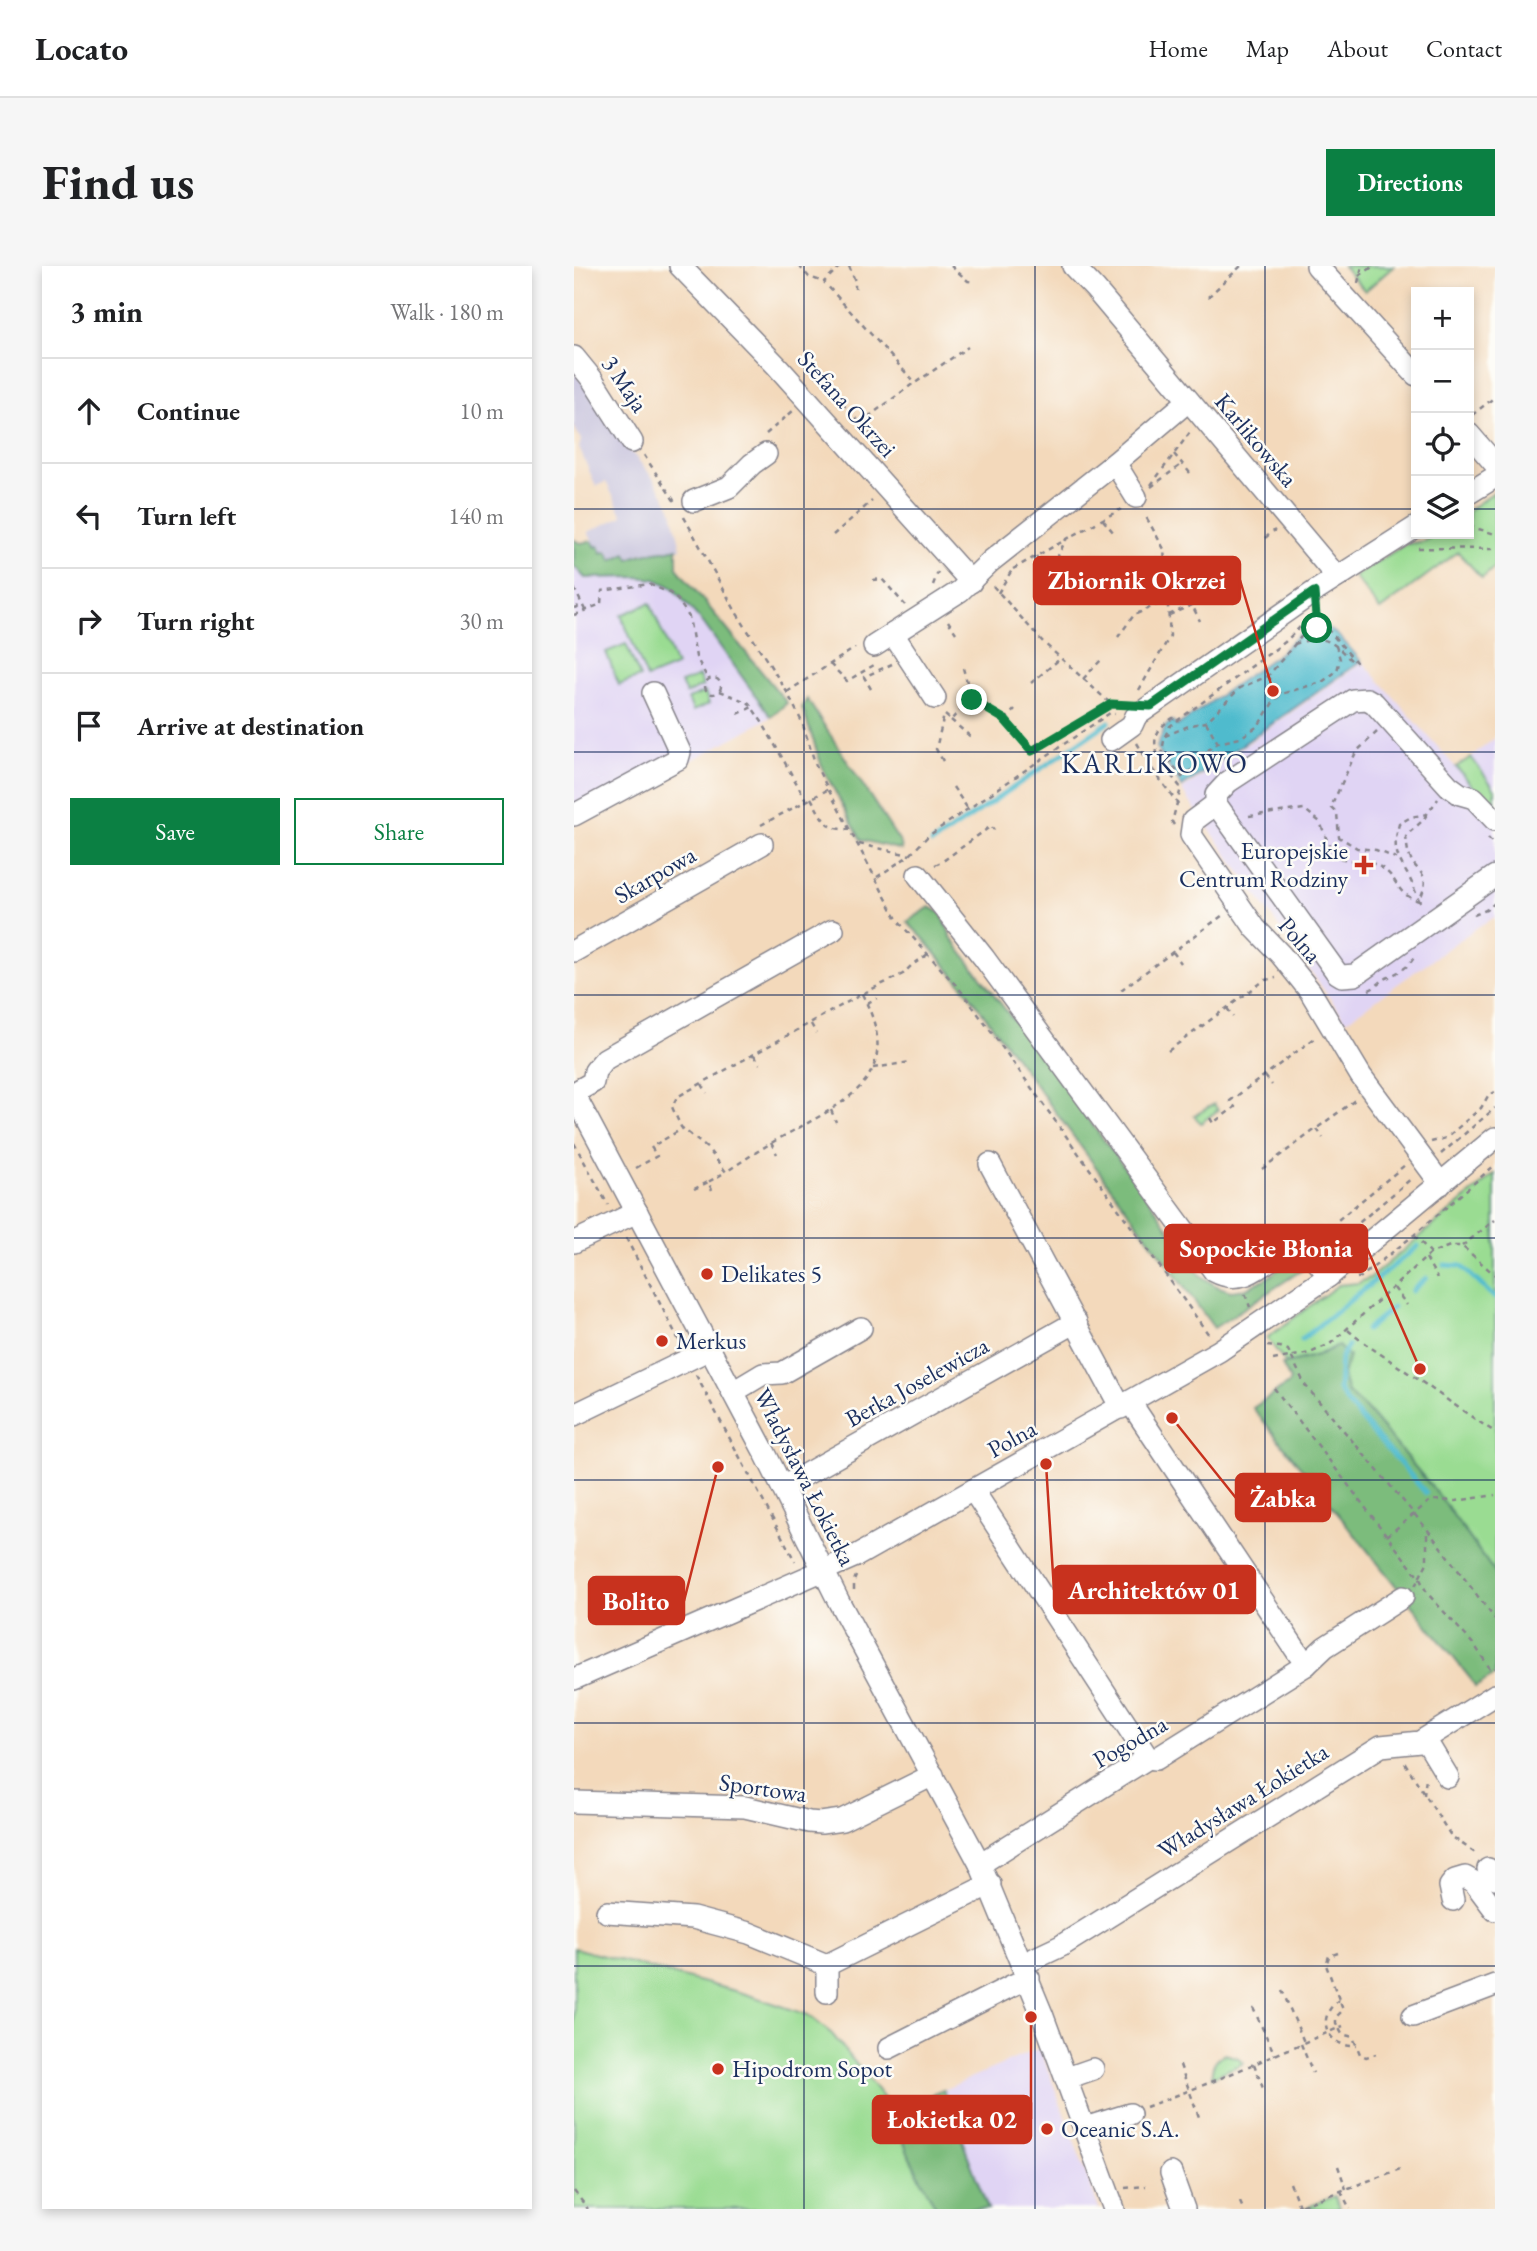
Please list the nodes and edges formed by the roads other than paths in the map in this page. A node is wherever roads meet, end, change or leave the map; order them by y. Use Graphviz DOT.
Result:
graph roads {
  1 [pos="680,266"];
  2 [pos="1073,266"];
  3 [pos="1317,266"];
  4 [pos="574,357"];
  5 [pos="1411,369"];
  6 [pos="1188,401"];
  7 [pos="1474,440"];
  8 [pos="632,442"];
  9 [pos="763,447"];
  10 [pos="1115,463"];
  11 [pos="1495,464"];
  12 [pos="1495,477"];
  13 [pos="1474,490"];
  14 [pos="694,501"];
  15 [pos="1134,504"];
  16 [pos="1412,539"];
  17 [pos="1337,577"];
  18 [pos="979,581"];
  19 [pos="893,634"];
  20 [pos="868,653"];
  21 [pos="653,693"];
  22 [pos="935,698"];
  23 [pos="1111,740"];
  24 [pos="1216,804"];
  25 [pos="574,815"];
  26 [pos="1495,820"];
  27 [pos="762,844"];
  28 [pos="919,866"];
  29 [pos="1495,876"];
  30 [pos="833,930"];
  31 [pos="574,951"];
  32 [pos="574,1094"];
  33 [pos="1495,1138"];
  34 [pos="990,1164"];
  35 [pos="1441,1184"];
  36 [pos="637,1212"];
  37 [pos="574,1242"];
  38 [pos="1329,1276"];
  39 [pos="1076,1322"];
  40 [pos="861,1328"];
  41 [pos="710,1349"];
  42 [pos="733,1392"];
  43 [pos="1125,1405"];
  44 [pos="574,1415"];
  45 [pos="783,1488"];
  46 [pos="973,1490"];
  47 [pos="824,1571"];
  48 [pos="1407,1594"];
  49 [pos="1306,1665"];
  50 [pos="574,1679"];
  51 [pos="1495,1695"];
  52 [pos="1425,1739"];
  53 [pos="1148,1758"];
  54 [pos="933,1776"];
  55 [pos="1448,1777"];
  56 [pos="574,1802"];
  57 [pos="980,1864"];
  58 [pos="1490,1881"];
  59 [pos="990,1884"];
  60 [pos="1453,1900"];
  61 [pos="1495,1910"];
  62 [pos="607,1912"];
  63 [pos="827,1965"];
  64 [pos="1026,1971"];
  65 [pos="1495,1985"];
  66 [pos="827,1992"];
  67 [pos="1413,2015"];
  68 [pos="888,2048"];
  69 [pos="1093,2069"];
  70 [pos="1067,2078"];
  71 [pos="1129,2114"];
  72 [pos="1085,2128"];
  73 [pos="1171,2173"];
  74 [pos="1114,2209"];
  75 [pos="1184,2209"];
  1 -- 18 [label="street, Stefana Okrzei"];
  2 -- 6 [label="street, Karlikowska"];
  3 -- 5 [label="street"];
  4 -- 8 [label="street, 3 Maja"];
  6 -- 10 [label="street"];
  6 -- 17 [label="street, Karlikowska"];
  7 -- 11 [label="street"];
  9 -- 14 [label="street"];
  10 -- 15 [label="street"];
  10 -- 18 [label="street"];
  12 -- 13 [label="street"];
  16 -- 17 [label="street"];
  17 -- 23 [label="street"];
  18 -- 19 [label="street"];
  19 -- 20 [label="street"];
  19 -- 22 [label="street"];
  21 -- 25 [label="street"];
  24 -- 26 [label="street"];
  24 -- 29 [label="street"];
  24 -- 35 [label="street, Polna"];
  27 -- 31 [label="street, Skarpowa"];
  28 -- 38 [label="street"];
  30 -- 32 [label="street"];
  32 -- 36 [label="street, Władysława Łokietka"];
  33 -- 35 [label="street, Polna"];
  34 -- 39 [label="street"];
  35 -- 38 [label="street, Polna"];
  36 -- 37 [label="street"];
  36 -- 41 [label="street, Władysława Łokietka"];
  38 -- 43 [label="street, Polna"];
  39 -- 43 [label="street"];
  39 -- 45 [label="street, Berka Joselewicza"];
  40 -- 42 [label="street"];
  41 -- 42 [label="street, Władysława Łokietka"];
  41 -- 44 [label="street"];
  42 -- 45 [label="street, Władysława Łokietka"];
  43 -- 46 [label="street, Polna"];
  43 -- 49 [label="street"];
  45 -- 47 [label="street, Władysława Łokietka"];
  46 -- 47 [label="street, Polna"];
  46 -- 53 [label="street"];
  47 -- 50 [label="street, Polna"];
  47 -- 54 [label="street, Władysława Łokietka"];
  48 -- 49 [label="street, Pogodna"];
  49 -- 53 [label="street, Pogodna"];
  51 -- 52 [label="street, Władysława Łokietka"];
  52 -- 55 [label="street"];
  52 -- 64 [label="street, Władysława Łokietka"];
  53 -- 57 [label="street, Pogodna"];
  54 -- 56 [label="street, Sportowa"];
  54 -- 57 [label="street, Władysława Łokietka"];
  57 -- 59 [label="street, Władysława Łokietka"];
  58 -- 60 [label="street"];
  58 -- 61 [label="street"];
  59 -- 63 [label="street"];
  59 -- 64 [label="street, Władysława Łokietka"];
  62 -- 63 [label="street"];
  63 -- 66 [label="street"];
  64 -- 68 [label="street"];
  64 -- 70 [label="street, Władysława Łokietka"];
  65 -- 67 [label="street"];
  69 -- 70 [label="street"];
  70 -- 72 [label="street, Władysława Łokietka"];
  71 -- 72 [label="street"];
  72 -- 74 [label="street, Władysława Łokietka"];
  73 -- 75 [label="street"];
}
